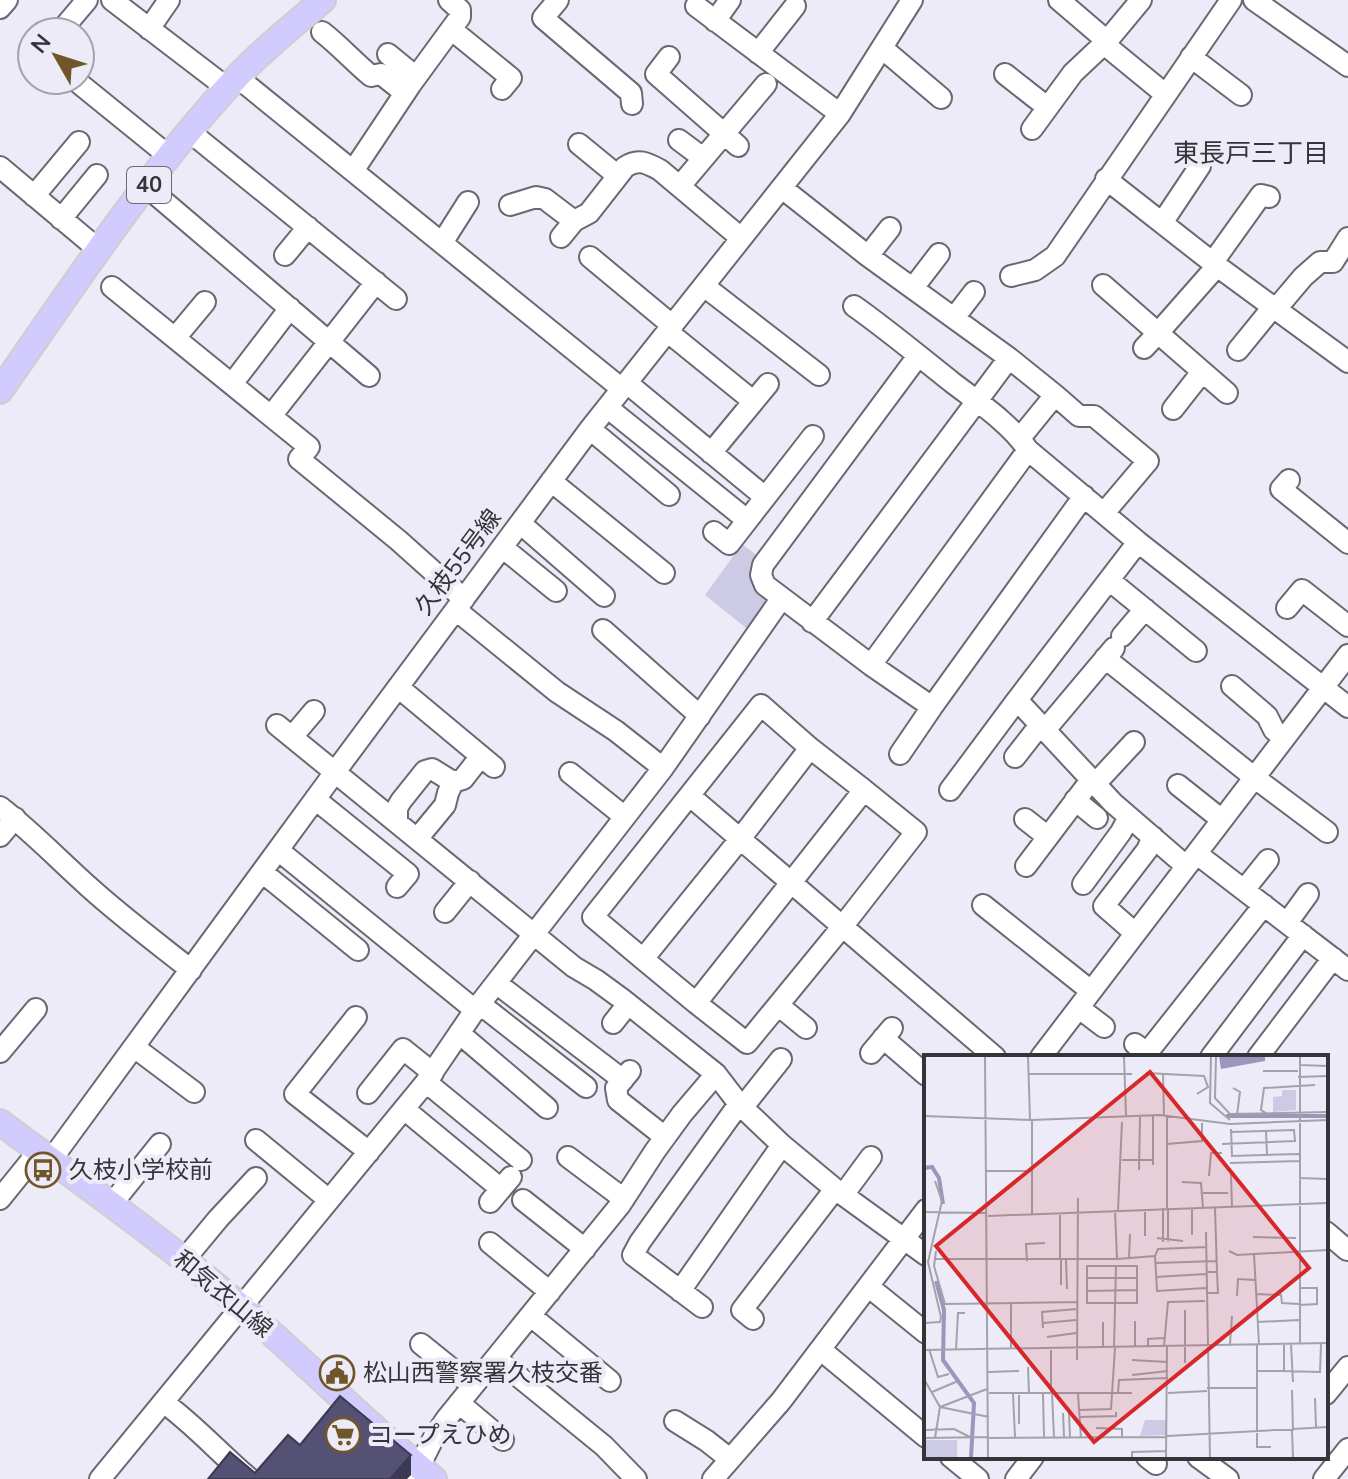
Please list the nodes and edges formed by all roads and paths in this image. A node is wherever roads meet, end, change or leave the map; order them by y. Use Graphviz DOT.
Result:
graph roads {
  1 [pos="87,0"];
  2 [pos="112,0"];
  3 [pos="169,0"];
  4 [pos="323,0"];
  5 [pos="449,0"];
  6 [pos="558,0"];
  7 [pos="730,0"];
  8 [pos="912,0"];
  9 [pos="1059,0"];
  10 [pos="1141,0"];
  11 [pos="1231,0"];
  12 [pos="1254,0"];
  13 [pos="696,6"];
  14 [pos="795,6"];
  15 [pos="74,16"];
  16 [pos="715,21"];
  17 [pos="149,29"];
  18 [pos="452,30"];
  19 [pos="322,32"];
  20 [pos="1106,42"];
  21 [pos="882,48"];
  22 [pos="758,53"];
  23 [pos="388,54"];
  24 [pos="669,57"];
  25 [pos="1191,57"];
  26 [pos="1348,66"];
  27 [pos="1005,74"];
  28 [pos="232,82"];
  29 [pos="766,84"];
  30 [pos="411,85"];
  31 [pos="502,89"];
  32 [pos="1165,94"];
  33 [pos="1241,95"];
  34 [pos="95,96"];
  35 [pos="941,98"];
  36 [pos="632,104"];
  37 [pos="1047,107"];
  38 [pos="840,114"];
  39 [pos="1032,129"];
  40 [pos="190,132"];
  41 [pos="679,140"];
  42 [pos="731,140"];
  43 [pos="79,142"];
  44 [pos="579,144"];
  45 [pos="170,157"];
  46 [pos="703,158"];
  47 [pos="1200,166"];
  48 [pos="0,167"];
  49 [pos="353,171"];
  50 [pos="97,175"];
  51 [pos="618,176"];
  52 [pos="1106,179"];
  53 [pos="680,186"];
  54 [pos="147,187"];
  55 [pos="782,188"];
  56 [pos="34,196"];
  57 [pos="1269,197"];
  58 [pos="468,202"];
  59 [pos="510,205"];
  60 [pos="61,219"];
  61 [pos="1162,223"];
  62 [pos="308,227"];
  63 [pos="890,228"];
  64 [pos="741,238"];
  65 [pos="1348,238"];
  66 [pos="442,243"];
  67 [pos="99,250"];
  68 [pos="939,254"];
  69 [pos="285,255"];
  70 [pos="868,256"];
  71 [pos="590,257"];
  72 [pos="1215,264"];
  73 [pos="1011,276"];
  74 [pos="376,282"];
  75 [pos="1103,285"];
  76 [pos="704,286"];
  77 [pos="112,287"];
  78 [pos="913,288"];
  79 [pos="974,292"];
  80 [pos="396,299"];
  81 [pos="205,302"];
  82 [pos="854,306"];
  83 [pos="290,308"];
  84 [pos="1274,308"];
  85 [pos="954,318"];
  86 [pos="671,329"];
  87 [pos="175,338"];
  88 [pos="1151,340"];
  89 [pos="329,342"];
  90 [pos="1238,350"];
  91 [pos="918,356"];
  92 [pos="1009,358"];
  93 [pos="1348,362"];
  94 [pos="1202,372"];
  95 [pos="819,375"];
  96 [pos="369,376"];
  97 [pos="232,384"];
  98 [pos="768,384"];
  99 [pos="624,386"];
  100 [pos="0,391"];
  101 [pos="1227,393"];
  102 [pos="1055,395"];
  103 [pos="753,401"];
  104 [pos="976,401"];
  105 [pos="608,408"];
  106 [pos="1173,409"];
  107 [pos="271,416"];
  108 [pos="590,429"];
  109 [pos="813,436"];
  110 [pos="1024,444"];
  111 [pos="711,453"];
  112 [pos="1289,480"];
  113 [pos="551,481"];
  114 [pos="669,495"];
  115 [pos="1084,496"];
  116 [pos="765,497"];
  117 [pos="1104,513"];
  118 [pos="747,520"];
  119 [pos="520,523"];
  120 [pos="714,532"];
  121 [pos="1337,539"];
  122 [pos="1138,542"];
  123 [pos="502,547"];
  124 [pos="664,573"];
  125 [pos="1109,580"];
  126 [pos="556,591"];
  127 [pos="604,596"];
  128 [pos="781,599"];
  129 [pos="460,604"];
  130 [pos="1287,608"];
  131 [pos="1145,609"];
  132 [pos="812,622"];
  133 [pos="1348,626"];
  134 [pos="603,630"];
  135 [pos="1114,647"];
  136 [pos="1196,651"];
  137 [pos="1348,655"];
  138 [pos="871,665"];
  139 [pos="1232,686"];
  140 [pos="398,687"];
  141 [pos="1322,688"];
  142 [pos="1017,700"];
  143 [pos="932,707"];
  144 [pos="1348,707"];
  145 [pos="314,711"];
  146 [pos="700,716"];
  147 [pos="1043,728"];
  148 [pos="1284,738"];
  149 [pos="1134,742"];
  150 [pos="810,748"];
  151 [pos="900,754"];
  152 [pos="1015,757"];
  153 [pos="663,768"];
  154 [pos="335,772"];
  155 [pos="570,773"];
  156 [pos="1255,778"];
  157 [pos="453,782"];
  158 [pos="1093,782"];
  159 [pos="1178,785"];
  160 [pos="864,790"];
  161 [pos="950,790"];
  162 [pos="690,796"];
  163 [pos="315,799"];
  164 [pos="1075,800"];
  165 [pos="7,812"];
  166 [pos="625,817"];
  167 [pos="1129,817"];
  168 [pos="1097,818"];
  169 [pos="1025,819"];
  170 [pos="1222,820"];
  171 [pos="397,822"];
  172 [pos="1327,832"];
  173 [pos="0,836"];
  174 [pos="1048,837"];
  175 [pos="1153,837"];
  176 [pos="417,839"];
  177 [pos="740,839"];
  178 [pos="278,850"];
  179 [pos="1192,860"];
  180 [pos="1268,860"];
  181 [pos="1026,866"];
  182 [pos="262,872"];
  183 [pos="470,881"];
  184 [pos="790,882"];
  185 [pos="1083,884"];
  186 [pos="397,887"];
  187 [pos="1244,890"];
  188 [pos="1308,894"];
  189 [pos="983,905"];
  190 [pos="1264,905"];
  191 [pos="445,912"];
  192 [pos="842,927"];
  193 [pos="1295,929"];
  194 [pos="1135,933"];
  195 [pos="534,934"];
  196 [pos="358,950"];
  197 [pos="1341,958"];
  198 [pos="643,959"];
  199 [pos="191,970"];
  200 [pos="496,983"];
  201 [pos="1085,999"];
  202 [pos="696,1003"];
  203 [pos="628,1004"];
  204 [pos="778,1005"];
  205 [pos="478,1007"];
  206 [pos="36,1009"];
  207 [pos="356,1016"];
  208 [pos="613,1023"];
  209 [pos="1104,1027"];
  210 [pos="806,1028"];
  211 [pos="459,1033"];
  212 [pos="670,1038"];
  213 [pos="882,1040"];
  214 [pos="1135,1044"];
  215 [pos="134,1047"];
  216 [pos="0,1052"];
  217 [pos="657,1055"];
  218 [pos="993,1055"];
  219 [pos="1043,1055"];
  220 [pos="1212,1055"];
  221 [pos="1260,1055"];
  222 [pos="781,1059"];
  223 [pos="318,1064"];
  224 [pos="924,1073"];
  225 [pos="716,1074"];
  226 [pos="335,1078"];
  227 [pos="430,1078"];
  228 [pos="371,1082"];
  229 [pos="586,1087"];
  230 [pos="194,1092"];
  231 [pos="740,1106"];
  232 [pos="547,1108"];
  233 [pos="404,1109"];
  234 [pos="0,1122"];
  235 [pos="665,1137"];
  236 [pos="256,1139"];
  237 [pos="160,1144"];
  238 [pos="782,1145"];
  239 [pos="369,1152"];
  240 [pos="44,1156"];
  241 [pos="568,1157"];
  242 [pos="871,1157"];
  243 [pos="256,1178"];
  244 [pos="839,1192"];
  245 [pos="0,1199"];
  246 [pos="624,1199"];
  247 [pos="329,1200"];
  248 [pos="523,1200"];
  249 [pos="111,1205"];
  250 [pos="924,1213"];
  251 [pos="1328,1234"];
  252 [pos="904,1240"];
  253 [pos="490,1243"];
  254 [pos="585,1249"];
  255 [pos="1345,1253"];
  256 [pos="924,1254"];
  257 [pos="184,1260"];
  258 [pos="869,1287"];
  259 [pos="680,1291"];
  260 [pos="550,1292"];
  261 [pos="241,1306"];
  262 [pos="702,1307"];
  263 [pos="531,1316"];
  264 [pos="753,1319"];
  265 [pos="924,1331"];
  266 [pos="421,1344"];
  267 [pos="821,1350"];
  268 [pos="496,1358"];
  269 [pos="1348,1367"];
  270 [pos="610,1381"];
  271 [pos="473,1386"];
  272 [pos="1328,1392"];
  273 [pos="163,1402"];
  274 [pos="459,1403"];
  275 [pos="675,1421"];
  276 [pos="924,1435"];
  277 [pos="503,1440"];
  278 [pos="1348,1449"];
  279 [pos="730,1459"];
  280 [pos="953,1459"];
  281 [pos="1031,1459"];
  282 [pos="1201,1459"];
  283 [pos="422,1475"];
  284 [pos="100,1479"];
  285 [pos="250,1479"];
  286 [pos="636,1479"];
  287 [pos="713,1479"];
  288 [pos="978,1479"];
  289 [pos="1016,1479"];
  290 [pos="1228,1479"];
  291 [pos="1324,1479"];
  1 -- 15 [label="street"];
  2 -- 17 [label="street"];
  3 -- 17 [label="street"];
  4 -- 28 [label="main road, 40"];
  5 -- 18 [label="street"];
  6 -- 36 [label="street"];
  7 -- 16 [label="street"];
  8 -- 21 [label="street, 久枝55号線"];
  9 -- 20 [label="street"];
  10 -- 20 [label="street"];
  11 -- 25 [label="street"];
  12 -- 26 [label="street"];
  13 -- 16 [label="street"];
  14 -- 22 [label="street"];
  16 -- 22 [label="street"];
  17 -- 28 [label="street"];
  18 -- 30 [label="street"];
  18 -- 31 [label="street"];
  19 -- 30 [label="street"];
  20 -- 32 [label="street"];
  20 -- 37 [label="street"];
  21 -- 35 [label="street"];
  21 -- 38 [label="street, 久枝55号線"];
  22 -- 38 [label="street"];
  23 -- 30 [label="street"];
  24 -- 42 [label="street"];
  25 -- 32 [label="street"];
  25 -- 33 [label="street"];
  27 -- 37 [label="street"];
  28 -- 40 [label="main road, 40"];
  28 -- 49 [label="street"];
  29 -- 42 [label="street"];
  30 -- 49 [label="street"];
  32 -- 52 [label="street"];
  34 -- 45 [label="street"];
  37 -- 39 [label="street"];
  38 -- 55 [label="street, 久枝55号線"];
  40 -- 45 [label="main road, 40"];
  40 -- 62 [label="street"];
  41 -- 46 [label="street"];
  42 -- 46 [label="street"];
  43 -- 56 [label="street"];
  44 -- 51 [label="street"];
  45 -- 54 [label="main road, 40"];
  46 -- 53 [label="street"];
  47 -- 61 [label="street"];
  48 -- 56 [label="street"];
  49 -- 66 [label="street"];
  50 -- 60 [label="street"];
  51 -- 53 [label="street"];
  51 -- 59 [label="street"];
  52 -- 61 [label="street"];
  52 -- 73 [label="street"];
  53 -- 64 [label="street"];
  54 -- 67 [label="main road, 40"];
  54 -- 83 [label="street"];
  55 -- 64 [label="street, 久枝55号線"];
  55 -- 70 [label="street"];
  56 -- 60 [label="street"];
  57 -- 72 [label="street"];
  58 -- 66 [label="street"];
  60 -- 67 [label="street"];
  61 -- 72 [label="street"];
  62 -- 69 [label="street"];
  62 -- 74 [label="street"];
  63 -- 70 [label="street"];
  64 -- 76 [label="street, 久枝55号線"];
  65 -- 84 [label="street"];
  66 -- 99 [label="street"];
  67 -- 100 [label="main road, 40"];
  68 -- 78 [label="street"];
  70 -- 78 [label="street"];
  71 -- 86 [label="street"];
  72 -- 84 [label="street"];
  72 -- 88 [label="street"];
  74 -- 80 [label="street"];
  74 -- 89 [label="street"];
  75 -- 88 [label="street"];
  76 -- 86 [label="street, 久枝55号線"];
  76 -- 95 [label="street"];
  77 -- 87 [label="street"];
  78 -- 85 [label="street"];
  79 -- 85 [label="street"];
  81 -- 87 [label="street"];
  82 -- 91 [label="street"];
  83 -- 89 [label="street"];
  83 -- 97 [label="street"];
  84 -- 90 [label="street"];
  84 -- 93 [label="street"];
  85 -- 92 [label="street"];
  86 -- 99 [label="street, 久枝55号線"];
  86 -- 103 [label="street"];
  87 -- 97 [label="street"];
  88 -- 94 [label="street"];
  89 -- 96 [label="street"];
  89 -- 107 [label="street"];
  91 -- 104 [label="street"];
  91 -- 128 [label="street"];
  92 -- 102 [label="street"];
  92 -- 104 [label="street"];
  94 -- 101 [label="street"];
  94 -- 106 [label="street"];
  97 -- 107 [label="street"];
  98 -- 103 [label="street"];
  99 -- 105 [label="street, 久枝55号線"];
  99 -- 111 [label="street"];
  102 -- 110 [label="street"];
  102 -- 117 [label="street"];
  103 -- 111 [label="street"];
  104 -- 110 [label="street"];
  104 -- 132 [label="street"];
  105 -- 108 [label="street, 久枝55号線"];
  105 -- 118 [label="street"];
  107 -- 129 [label="street"];
  108 -- 113 [label="street, 久枝55号線"];
  108 -- 114 [label="street"];
  109 -- 116 [label="street"];
  110 -- 115 [label="street"];
  110 -- 138 [label="street"];
  111 -- 116 [label="street"];
  112 -- 121 [label="street"];
  113 -- 119 [label="street, 久枝55号線"];
  113 -- 124 [label="street"];
  115 -- 117 [label="street"];
  115 -- 143 [label="street"];
  116 -- 118 [label="street"];
  117 -- 122 [label="street"];
  118 -- 120 [label="street"];
  119 -- 123 [label="street, 久枝55号線"];
  119 -- 127 [label="street"];
  122 -- 125 [label="street"];
  122 -- 141 [label="street"];
  123 -- 126 [label="street"];
  123 -- 129 [label="street, 久枝55号線"];
  125 -- 131 [label="street"];
  125 -- 142 [label="street"];
  128 -- 132 [label="street"];
  128 -- 146 [label="street"];
  129 -- 140 [label="street, 久枝55号線"];
  129 -- 153 [label="street"];
  130 -- 133 [label="street"];
  131 -- 135 [label="street"];
  131 -- 136 [label="street"];
  132 -- 138 [label="street"];
  134 -- 146 [label="street"];
  135 -- 147 [label="street"];
  135 -- 156 [label="street"];
  137 -- 141 [label="street"];
  138 -- 143 [label="street"];
  139 -- 148 [label="street"];
  140 -- 154 [label="street, 久枝55号線"];
  140 -- 157 [label="street"];
  141 -- 144 [label="street"];
  141 -- 148 [label="street"];
  142 -- 147 [label="street"];
  142 -- 161 [label="street"];
  143 -- 151 [label="street"];
  145 -- 154 [label="street"];
  146 -- 153 [label="street"];
  147 -- 152 [label="street"];
  147 -- 158 [label="street"];
  148 -- 156 [label="street"];
  149 -- 158 [label="street"];
  150 -- 160 [label="street"];
  150 -- 162 [label="street"];
  150 -- 177 [label="street"];
  153 -- 166 [label="street"];
  154 -- 163 [label="street, 久枝55号線"];
  154 -- 171 [label="street"];
  155 -- 166 [label="street"];
  156 -- 170 [label="street"];
  156 -- 172 [label="street"];
  157 -- 171 [label="street"];
  157 -- 176 [label="street"];
  158 -- 164 [label="street"];
  158 -- 167 [label="street"];
  159 -- 170 [label="street"];
  160 -- 184 [label="street"];
  160 -- 192 [label="street"];
  162 -- 177 [label="street"];
  162 -- 198 [label="street"];
  163 -- 178 [label="street, 久枝55号線"];
  163 -- 186 [label="street"];
  164 -- 168 [label="street"];
  164 -- 174 [label="street"];
  165 -- 173 [label="street"];
  165 -- 199 [label="street"];
  166 -- 195 [label="street"];
  167 -- 175 [label="street"];
  167 -- 185 [label="street"];
  169 -- 174 [label="street"];
  170 -- 179 [label="street"];
  171 -- 176 [label="street"];
  174 -- 181 [label="street"];
  175 -- 179 [label="street"];
  175 -- 194 [label="street"];
  176 -- 183 [label="street"];
  177 -- 184 [label="street"];
  177 -- 198 [label="street"];
  178 -- 182 [label="street, 久枝55号線"];
  178 -- 205 [label="street"];
  179 -- 187 [label="street"];
  179 -- 194 [label="street"];
  180 -- 187 [label="street"];
  182 -- 196 [label="street"];
  182 -- 199 [label="street, 久枝55号線"];
  183 -- 191 [label="street"];
  183 -- 195 [label="street"];
  184 -- 192 [label="street"];
  184 -- 202 [label="street"];
  187 -- 190 [label="street"];
  188 -- 193 [label="street"];
  189 -- 201 [label="street"];
  190 -- 193 [label="street"];
  190 -- 214 [label="street"];
  192 -- 204 [label="street"];
  192 -- 218 [label="street"];
  193 -- 197 [label="street"];
  193 -- 220 [label="street"];
  194 -- 201 [label="street"];
  195 -- 200 [label="street"];
  195 -- 203 [label="street"];
  197 -- 221 [label="street"];
  198 -- 202 [label="street"];
  199 -- 215 [label="street, 久枝55号線"];
  200 -- 205 [label="street"];
  200 -- 235 [label="street"];
  201 -- 209 [label="street"];
  201 -- 219 [label="street"];
  202 -- 204 [label="street"];
  203 -- 208 [label="street"];
  203 -- 212 [label="street"];
  204 -- 210 [label="street"];
  205 -- 211 [label="street"];
  205 -- 229 [label="street"];
  206 -- 216 [label="street"];
  207 -- 223 [label="street"];
  211 -- 227 [label="street"];
  211 -- 232 [label="street"];
  212 -- 217 [label="street"];
  212 -- 225 [label="street"];
  213 -- 224 [label="street"];
  215 -- 230 [label="street"];
  215 -- 240 [label="street, 久枝55号線"];
  222 -- 231 [label="street"];
  223 -- 226 [label="street"];
  223 -- 239 [label="street"];
  225 -- 231 [label="street"];
  225 -- 235 [label="street"];
  227 -- 228 [label="street"];
  227 -- 233 [label="street"];
  227 -- 233 [label="street"];
  231 -- 238 [label="street"];
  231 -- 259 [label="street"];
  233 -- 239 [label="street"];
  234 -- 240 [label="main road, 和気衣山線"];
  235 -- 246 [label="street"];
  236 -- 247 [label="street"];
  237 -- 249 [label="street"];
  238 -- 244 [label="street"];
  238 -- 259 [label="street"];
  239 -- 247 [label="street"];
  240 -- 245 [label="street, 久枝55号線"];
  240 -- 249 [label="main road, 和気衣山線"];
  241 -- 246 [label="street"];
  242 -- 244 [label="street"];
  243 -- 257 [label="street"];
  244 -- 252 [label="street"];
  244 -- 264 [label="street"];
  246 -- 254 [label="street"];
  247 -- 261 [label="street"];
  248 -- 254 [label="street"];
  249 -- 257 [label="main road, 和気衣山線"];
  250 -- 252 [label="street"];
  251 -- 255 [label="street"];
  252 -- 256 [label="street"];
  252 -- 258 [label="street"];
  253 -- 260 [label="street"];
  254 -- 260 [label="street"];
  257 -- 261 [label="main road, 和気衣山線"];
  258 -- 265 [label="street"];
  258 -- 267 [label="street"];
  259 -- 262 [label="street"];
  260 -- 263 [label="street"];
  261 -- 273 [label="street"];
  261 -- 283 [label="main road, 和気衣山線"];
  263 -- 268 [label="street"];
  263 -- 270 [label="street"];
  266 -- 271 [label="street"];
  267 -- 276 [label="street"];
  267 -- 279 [label="street"];
  268 -- 271 [label="street"];
  268 -- 286 [label="street"];
  269 -- 272 [label="street"];
  271 -- 274 [label="street"];
  273 -- 284 [label="street"];
  273 -- 285 [label="street"];
  274 -- 277 [label="street"];
  274 -- 283 [label="street"];
  275 -- 279 [label="street"];
  278 -- 291 [label="street"];
  279 -- 287 [label="street"];
  280 -- 288 [label="street"];
  281 -- 289 [label="street"];
  282 -- 290 [label="street"];
}
